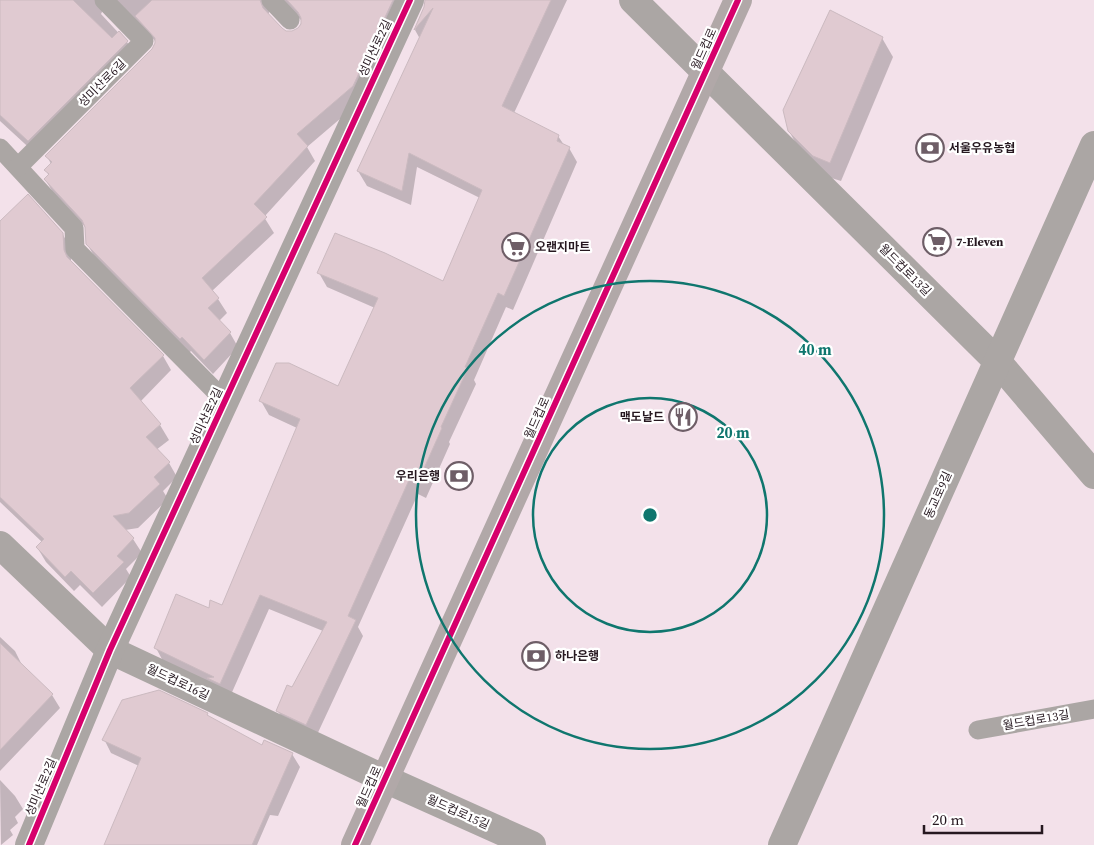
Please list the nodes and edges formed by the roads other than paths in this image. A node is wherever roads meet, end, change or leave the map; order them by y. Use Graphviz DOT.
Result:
graph roads {
  1 [pos="104,0"];
  2 [pos="271,0"];
  3 [pos="410,0"];
  4 [pos="633,0"];
  5 [pos="738,0"];
  6 [pos="290,20"];
  7 [pos="706,73"];
  8 [pos="1094,145"];
  9 [pos="0,148"];
  10 [pos="18,167"];
  11 [pos="997,361"];
  12 [pos="225,401"];
  13 [pos="1094,475"];
  14 [pos="0,545"];
  15 [pos="110,650"];
  16 [pos="1094,709"];
  17 [pos="978,730"];
  18 [pos="385,779"];
  19 [pos="29,845"];
  20 [pos="355,845"];
  21 [pos="532,845"];
  22 [pos="782,845"];
  1 -- 10 [label="lane, 성미산로6길"];
  2 -- 6 [label="lane"];
  3 -- 12 [label="street, 성미산로2길"];
  4 -- 7 [label="street, 월드컵로13길"];
  5 -- 7 [label="main road, 월드컵로"];
  7 -- 11 [label="street, 월드컵로13길"];
  7 -- 18 [label="main road, 월드컵로"];
  8 -- 11 [label="street, 동교로9길"];
  9 -- 10 [label="lane, 성미산로2길"];
  10 -- 12 [label="lane, 성미산로2길"];
  11 -- 13 [label="street, 월드컵로13길"];
  11 -- 22 [label="street, 동교로9길"];
  12 -- 15 [label="street, 성미산로2길"];
  14 -- 15 [label="street, 월드컵로16길"];
  15 -- 18 [label="street, 월드컵로16길"];
  15 -- 19 [label="street, 성미산로2길"];
  16 -- 17 [label="lane, 월드컵로13길"];
  18 -- 20 [label="main road, 월드컵로"];
  18 -- 21 [label="street, 월드컵로15길"];
}
